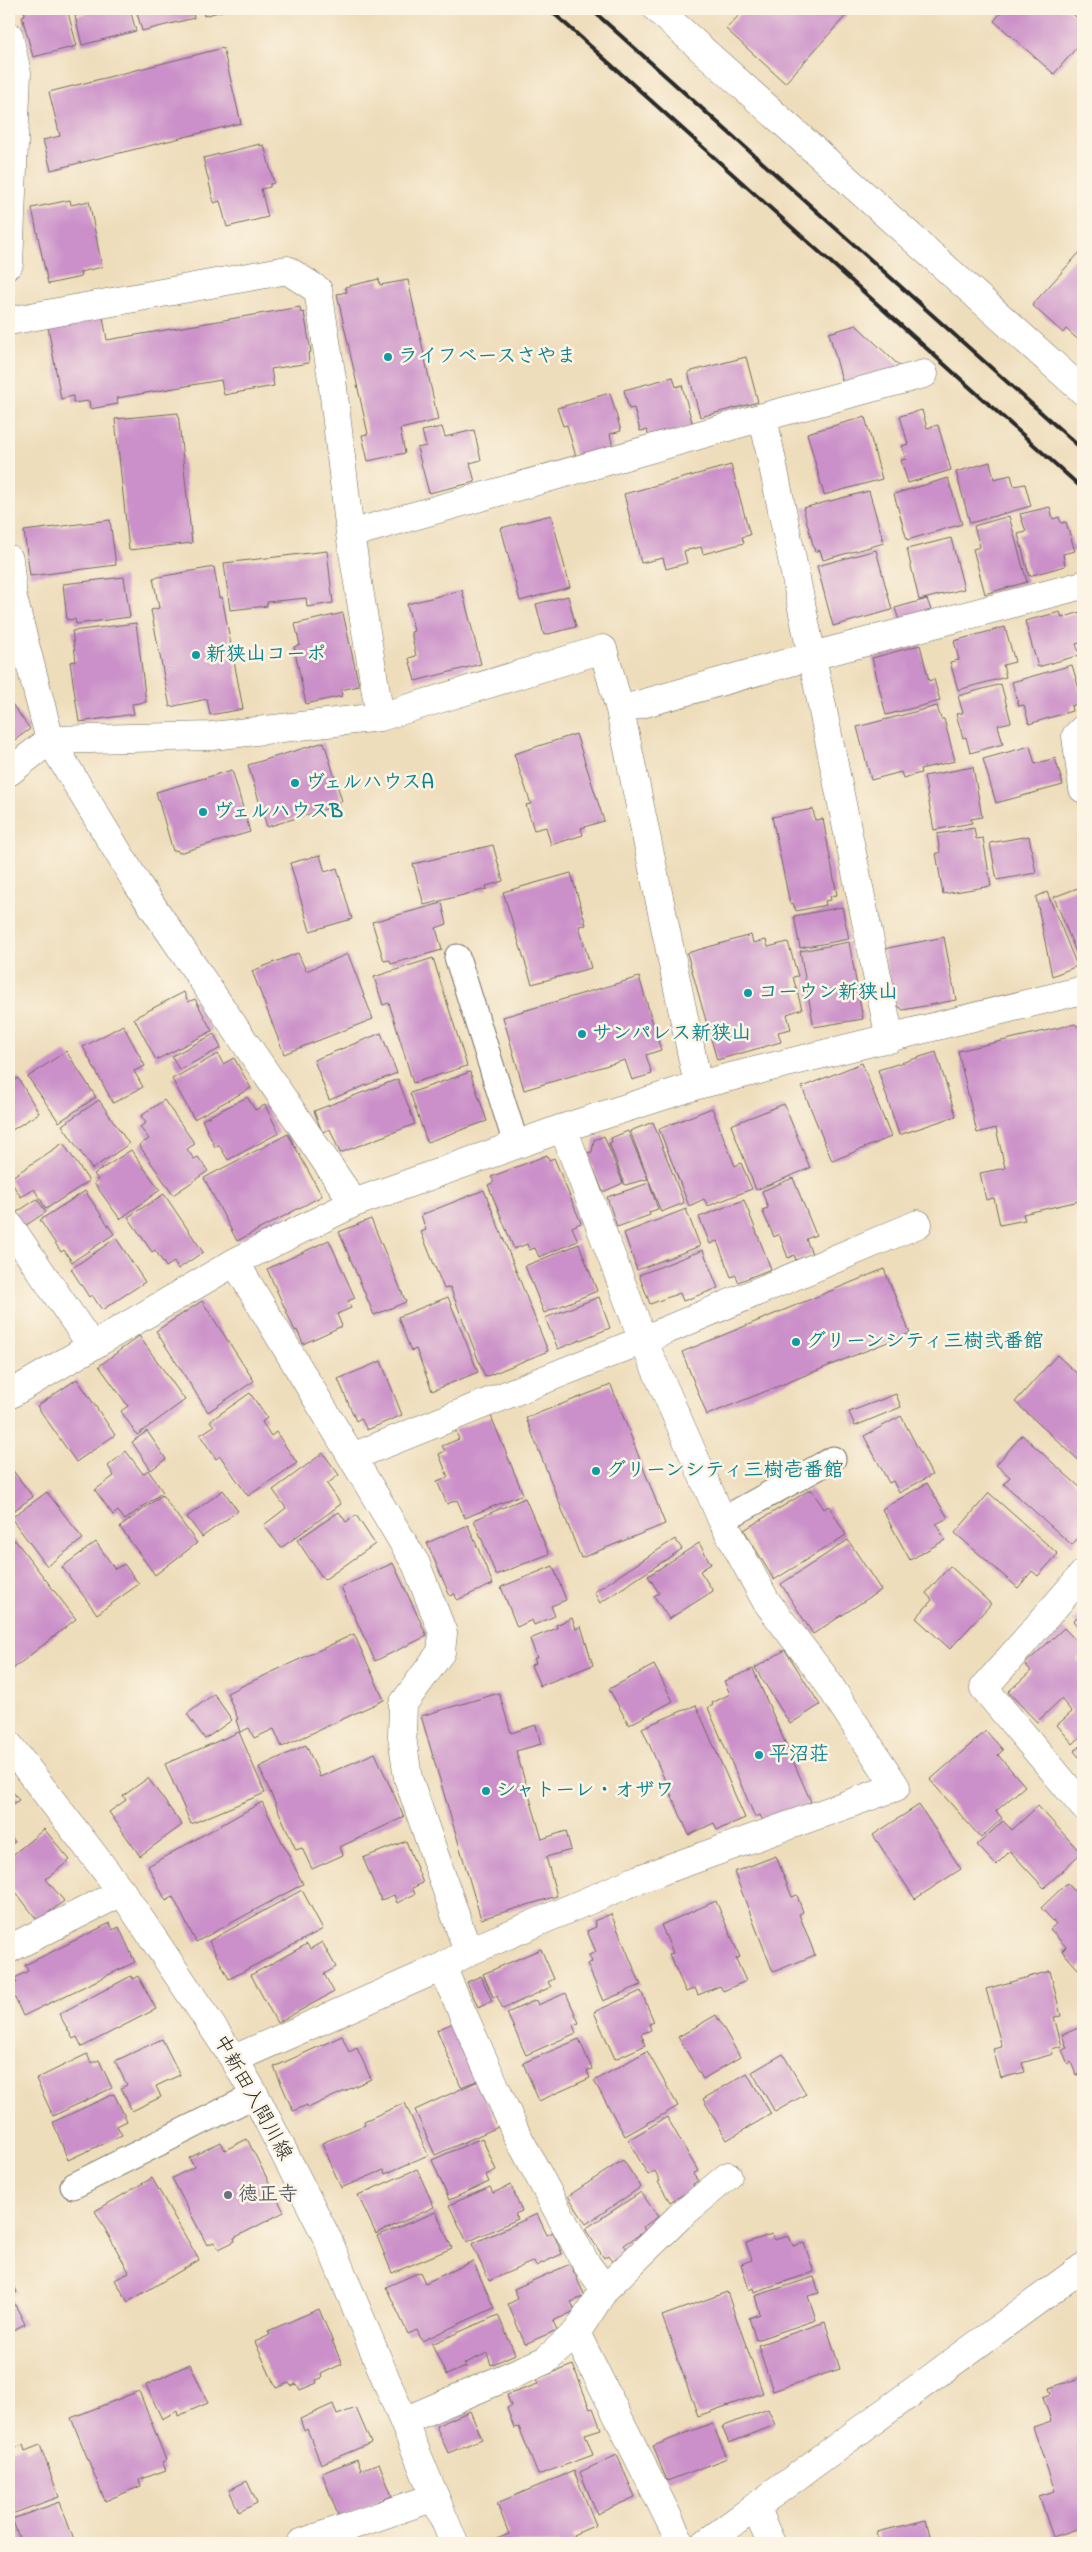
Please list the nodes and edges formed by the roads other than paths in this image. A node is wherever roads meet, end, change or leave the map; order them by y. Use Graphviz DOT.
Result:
graph roads {
  1 [pos="657,9"];
  2 [pos="9,36"];
  3 [pos="9,264"];
  4 [pos="9,321"];
  5 [pos="924,374"];
  6 [pos="1083,390"];
  7 [pos="763,417"];
  8 [pos="350,534"];
  9 [pos="9,560"];
  10 [pos="1083,585"];
  11 [pos="812,656"];
  12 [pos="620,710"];
  13 [pos="380,717"];
  14 [pos="1083,729"];
  15 [pos="50,740"];
  16 [pos="9,772"];
  17 [pos="1083,789"];
  18 [pos="457,957"];
  19 [pos="1083,990"];
  20 [pos="890,1039"];
  21 [pos="698,1085"];
  22 [pos="563,1128"];
  23 [pos="516,1144"];
  24 [pos="354,1203"];
  25 [pos="9,1224"];
  26 [pos="918,1224"];
  27 [pos="235,1262"];
  28 [pos="643,1340"];
  29 [pos="90,1345"];
  30 [pos="9,1395"];
  31 [pos="352,1457"];
  32 [pos="832,1459"];
  33 [pos="722,1520"];
  34 [pos="1083,1574"];
  35 [pos="9,1745"];
  36 [pos="1083,1806"];
  37 [pos="122,1892"];
  38 [pos="9,1949"];
  39 [pos="468,1952"];
  40 [pos="442,1966"];
  41 [pos="234,2059"];
  42 [pos="255,2095"];
  43 [pos="728,2176"];
  44 [pos="72,2186"];
  45 [pos="1083,2267"];
  46 [pos="606,2289"];
  47 [pos="576,2334"];
  48 [pos="404,2421"];
  49 [pos="435,2497"];
  50 [pos="755,2507"];
  51 [pos="301,2543"];
  52 [pos="454,2543"];
  53 [pos="682,2543"];
  54 [pos="706,2543"];
  55 [pos="771,2543"];
  1 -- 6 [label="street"];
  2 -- 3 [label="street"];
  4 -- 8 [label="street"];
  5 -- 7 [label="street"];
  7 -- 8 [label="street"];
  7 -- 11 [label="street"];
  8 -- 13 [label="street"];
  9 -- 15 [label="street"];
  10 -- 11 [label="street"];
  11 -- 12 [label="street"];
  11 -- 20 [label="street"];
  12 -- 13 [label="street"];
  12 -- 21 [label="street"];
  13 -- 15 [label="street"];
  14 -- 17 [label="street"];
  15 -- 16 [label="street"];
  15 -- 24 [label="street"];
  18 -- 23 [label="lane"];
  19 -- 20 [label="street"];
  20 -- 21 [label="street"];
  21 -- 22 [label="street"];
  22 -- 23 [label="street"];
  22 -- 28 [label="street"];
  23 -- 24 [label="street"];
  24 -- 27 [label="street"];
  25 -- 29 [label="street"];
  26 -- 28 [label="street"];
  27 -- 29 [label="street"];
  27 -- 31 [label="street"];
  28 -- 31 [label="street"];
  28 -- 33 [label="street"];
  29 -- 30 [label="street"];
  31 -- 39 [label="street"];
  32 -- 33 [label="lane"];
  33 -- 39 [label="street"];
  34 -- 36 [label="street"];
  35 -- 37 [label="street, 中新田入間川線"];
  37 -- 38 [label="street"];
  37 -- 41 [label="street, 中新田入間川線"];
  39 -- 40 [label="street"];
  40 -- 41 [label="street"];
  40 -- 46 [label="street"];
  41 -- 42 [label="street, 中新田入間川線"];
  42 -- 44 [label="lane"];
  42 -- 48 [label="street, 中新田入間川線"];
  43 -- 46 [label="street"];
  45 -- 50 [label="street"];
  46 -- 47 [label="street"];
  47 -- 48 [label="street"];
  47 -- 53 [label="street"];
  48 -- 49 [label="street, 中新田入間川線"];
  49 -- 51 [label="street"];
  49 -- 52 [label="street, 中新田入間川線"];
  50 -- 54 [label="street"];
  50 -- 55 [label="street"];
}
